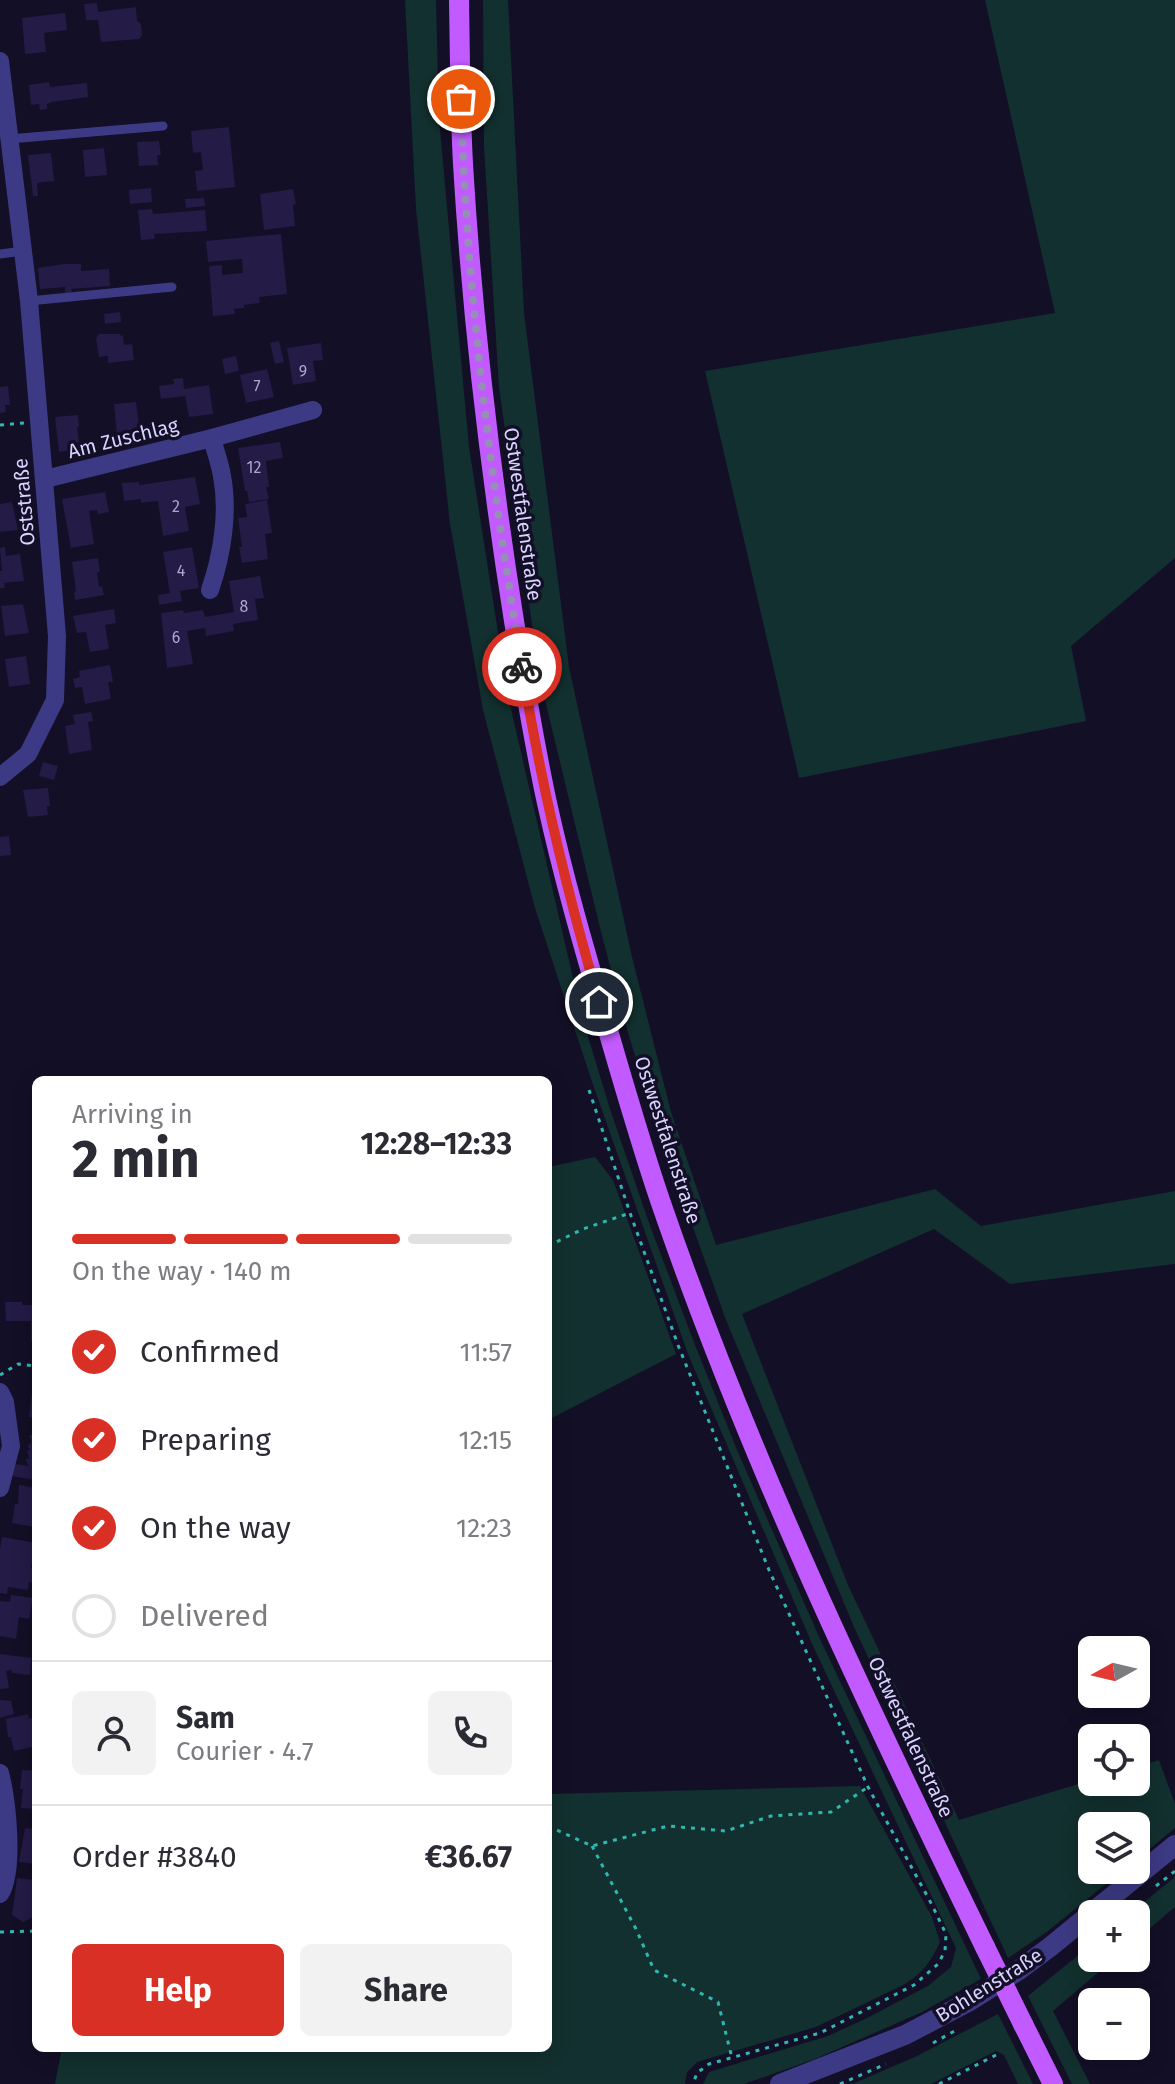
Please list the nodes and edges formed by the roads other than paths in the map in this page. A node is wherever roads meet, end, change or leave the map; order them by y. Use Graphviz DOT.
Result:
graph roads {
  1 [pos="459,0"];
  2 [pos="0,61"];
  3 [pos="163,126"];
  4 [pos="9,139"];
  5 [pos="23,251"];
  6 [pos="0,254"];
  7 [pos="172,287"];
  8 [pos="29,301"];
  9 [pos="313,410"];
  10 [pos="212,438"];
  11 [pos="45,479"];
  12 [pos="210,590"];
  13 [pos="0,777"];
  14 [pos="0,1392"];
  15 [pos="0,1488"];
  16 [pos="0,1776"];
  17 [pos="1175,1845"];
  18 [pos="0,1894"];
  19 [pos="780,2084"];
  20 [pos="1053,2084"];
  1 -- 20 [label="main road, Ostwestfalenstraße, bridge"];
  2 -- 4 [label="street, Oststraße"];
  3 -- 4 [label="lane"];
  4 -- 5 [label="street, Oststraße"];
  5 -- 6 [label="lane"];
  5 -- 8 [label="street, Oststraße"];
  7 -- 8 [label="lane"];
  8 -- 11 [label="street, Oststraße"];
  9 -- 10 [label="street, Am Zuschlag"];
  10 -- 11 [label="street, Am Zuschlag"];
  10 -- 12 [label="street"];
  11 -- 13 [label="street, Oststraße"];
  14 -- 15 [label="street"];
  16 -- 18 [label="street"];
  17 -- 19 [label="street, Bohlenstraße"];
}
